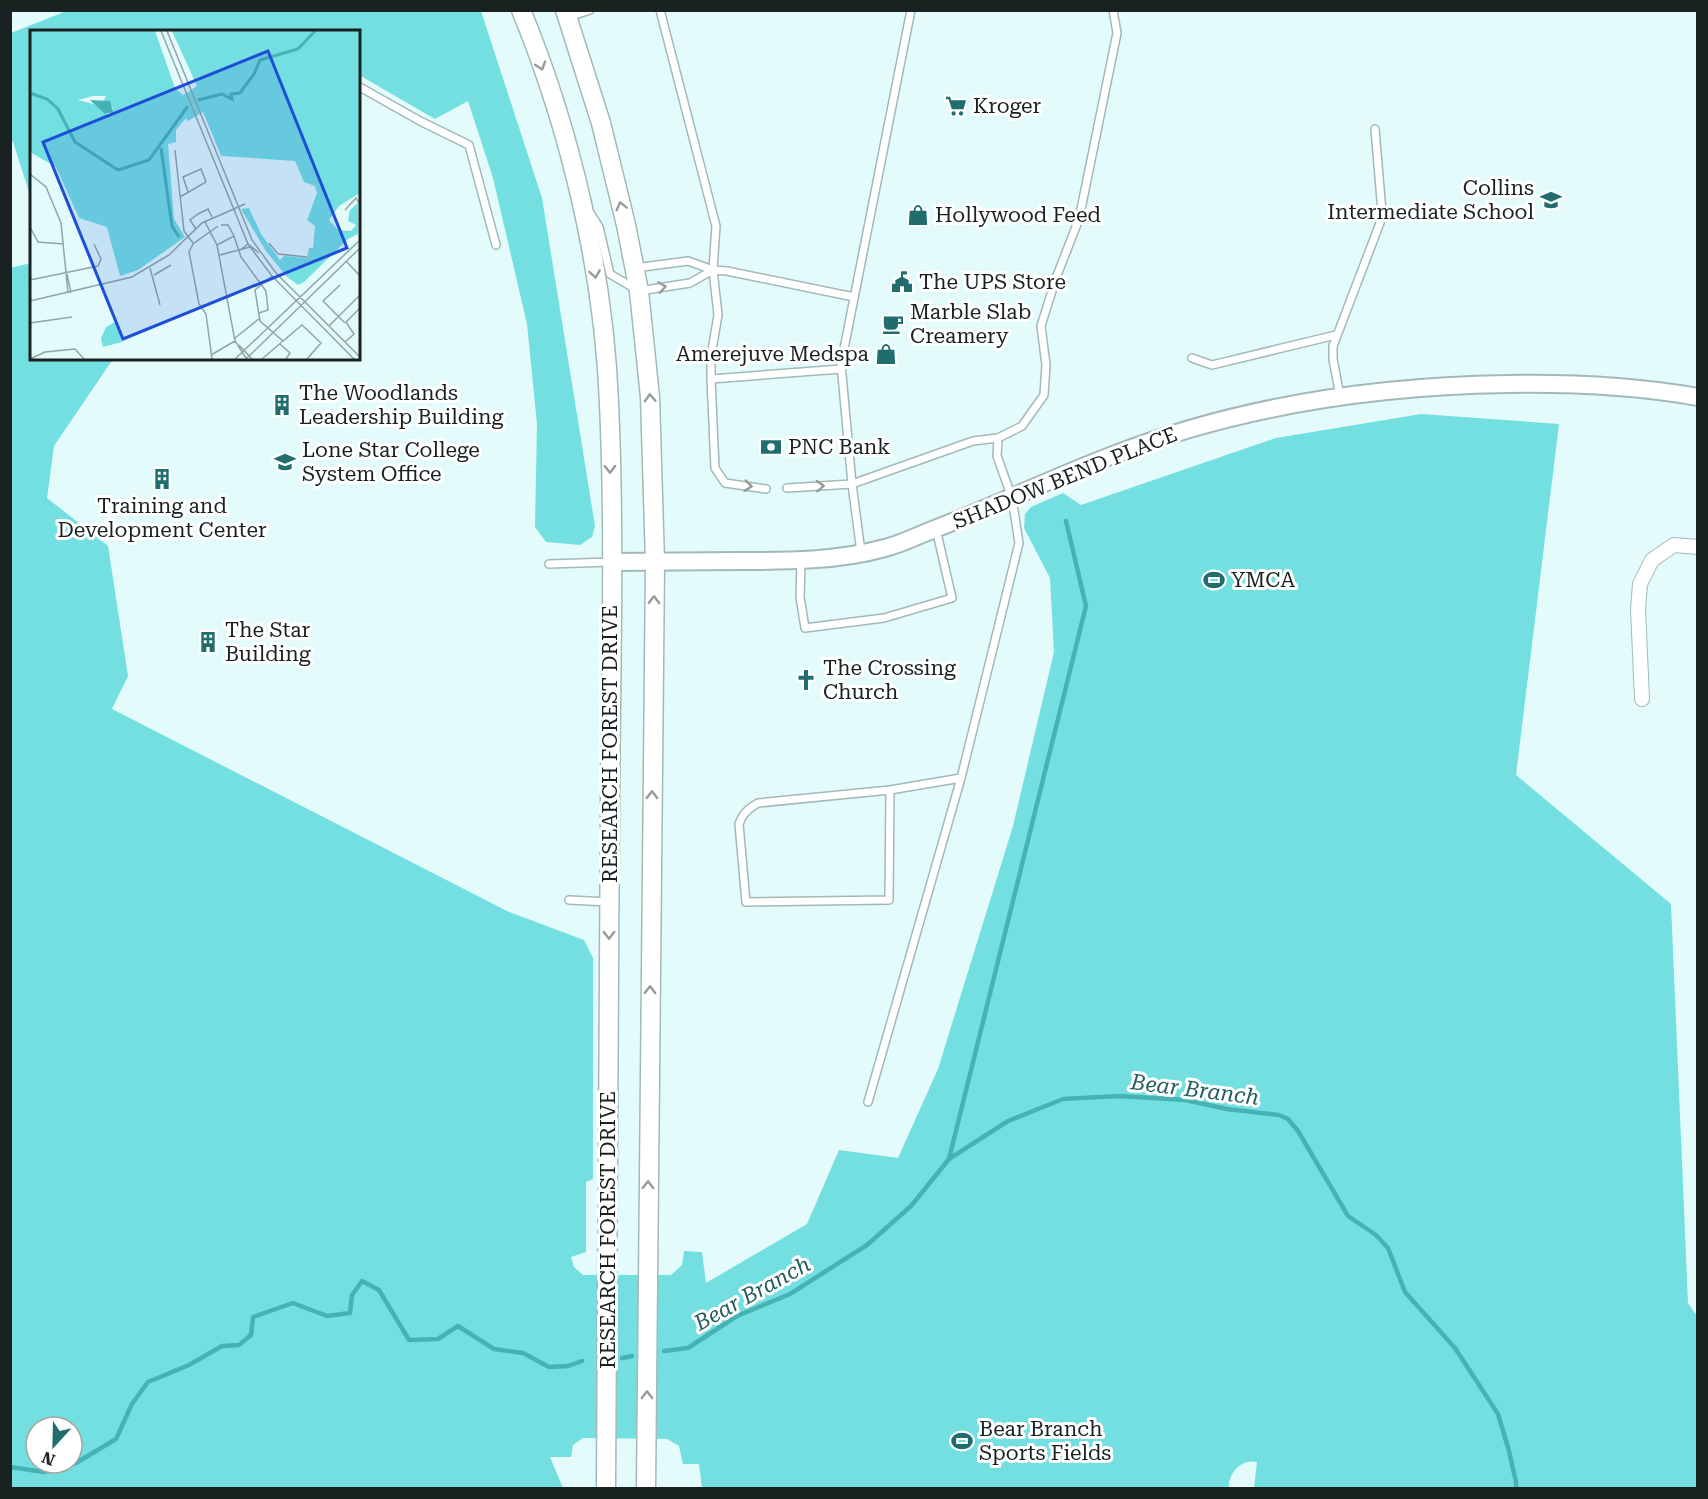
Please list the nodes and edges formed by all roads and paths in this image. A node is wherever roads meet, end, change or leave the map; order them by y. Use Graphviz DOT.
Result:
graph roads {
  1 [pos="521,10"];
  2 [pos="590,10"];
  3 [pos="660,10"];
  4 [pos="911,10"];
  5 [pos="1113,10"];
  6 [pos="566,14"];
  7 [pos="360,87"];
  8 [pos="1375,129"];
  9 [pos="579,195"];
  10 [pos="496,245"];
  11 [pos="635,268"];
  12 [pos="713,270"];
  13 [pos="639,291"];
  14 [pos="854,297"];
  15 [pos="1336,335"];
  16 [pos="1192,358"];
  17 [pos="841,369"];
  18 [pos="711,379"];
  19 [pos="1340,396"];
  20 [pos="1698,397"];
  21 [pos="998,438"];
  22 [pos="852,484"];
  23 [pos="787,488"];
  24 [pos="766,489"];
  25 [pos="1012,498"];
  26 [pos="936,529"];
  27 [pos="1698,547"];
  28 [pos="861,552"];
  29 [pos="801,560"];
  30 [pos="611,562"];
  31 [pos="655,562"];
  32 [pos="549,564"];
  33 [pos="1642,699"];
  34 [pos="961,778"];
  35 [pos="890,790"];
  36 [pos="569,900"];
  37 [pos="609,902"];
  38 [pos="868,1102"];
  39 [pos="606,1488"];
  40 [pos="646,1488"];
  1 -- 9 [label="main road, RESEARCH FOREST DRIVE, one-way"];
  2 -- 6 [label="lane"];
  3 -- 12 [label="lane"];
  4 -- 14 [label="lane"];
  5 -- 21 [label="lane"];
  11 -- 6 [label="main road, RESEARCH FOREST DRIVE, one-way"];
  7 -- 10 [label="lane"];
  8 -- 15 [label="lane"];
  9 -- 13 [label="lane"];
  9 -- 30 [label="main road, RESEARCH FOREST DRIVE, one-way"];
  11 -- 12 [label="lane"];
  11 -- 13 [label="main road, RESEARCH FOREST DRIVE"];
  13 -- 12 [label="lane, one-way"];
  12 -- 14 [label="lane"];
  12 -- 18 [label="lane"];
  31 -- 13 [label="main road, RESEARCH FOREST DRIVE, one-way"];
  14 -- 17 [label="lane"];
  15 -- 16 [label="lane"];
  15 -- 19 [label="lane"];
  17 -- 18 [label="lane"];
  17 -- 22 [label="lane"];
  18 -- 24 [label="lane, one-way"];
  19 -- 20 [label="street, SHADOW BEND PLACE"];
  19 -- 25 [label="street, SHADOW BEND PLACE"];
  21 -- 22 [label="lane"];
  21 -- 25 [label="lane"];
  23 -- 22 [label="lane, one-way"];
  22 -- 28 [label="lane"];
  25 -- 26 [label="street, SHADOW BEND PLACE"];
  25 -- 34 [label="lane"];
  26 -- 28 [label="street, SHADOW BEND PLACE"];
  26 -- 29 [label="lane"];
  27 -- 33 [label="street"];
  28 -- 29 [label="street, SHADOW BEND PLACE"];
  29 -- 31 [label="street, SHADOW BEND PLACE"];
  30 -- 31 [label="street, SHADOW BEND PLACE"];
  30 -- 32 [label="lane"];
  30 -- 37 [label="main road, RESEARCH FOREST DRIVE"];
  40 -- 31 [label="main road, RESEARCH FOREST DRIVE, one-way"];
  34 -- 35 [label="lane"];
  34 -- 38 [label="lane"];
  35 -- 35 [label="lane"];
  36 -- 37 [label="lane"];
  37 -- 39 [label="main road, RESEARCH FOREST DRIVE, one-way"];
}
